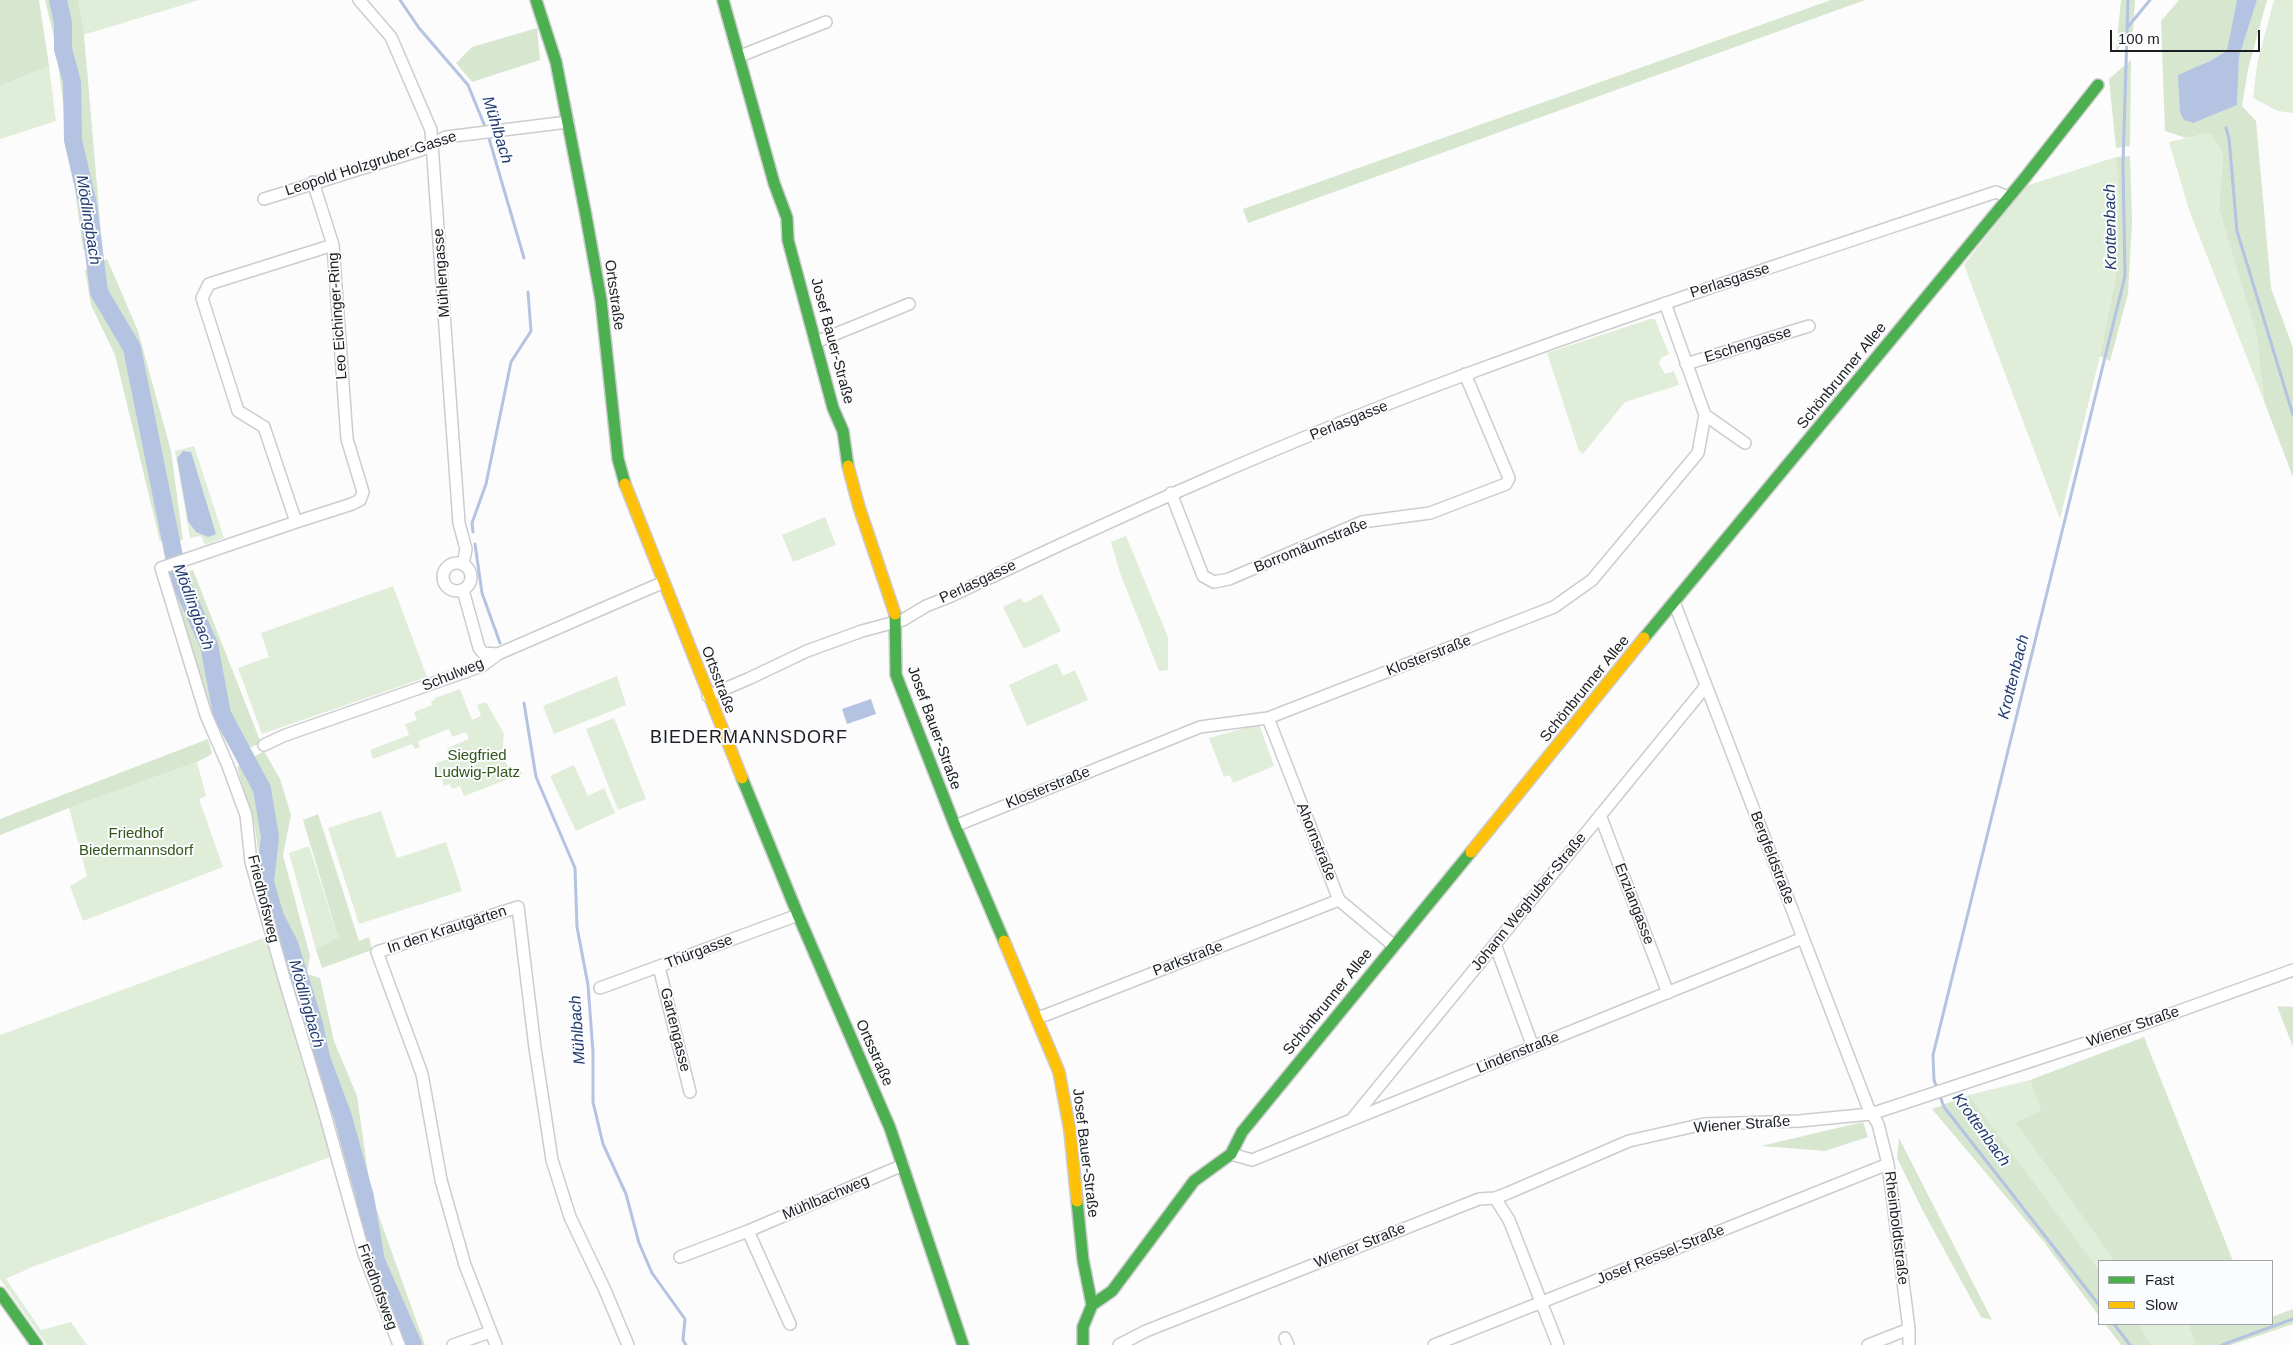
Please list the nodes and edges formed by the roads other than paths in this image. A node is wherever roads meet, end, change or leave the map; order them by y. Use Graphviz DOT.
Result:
graph roads {
  1 [pos="359,0"];
  2 [pos="536,0"];
  3 [pos="723,0"];
  4 [pos="826,22"];
  5 [pos="740,56"];
  6 [pos="2098,85"];
  7 [pos="568,122"];
  8 [pos="432,145"];
  9 [pos="314,182"];
  10 [pos="2008,197"];
  11 [pos="264,199"];
  12 [pos="333,245"];
  13 [pos="1665,303"];
  14 [pos="910,304"];
  15 [pos="1809,326"];
  16 [pos="816,342"];
  17 [pos="1686,364"];
  18 [pos="1465,374"];
  19 [pos="1705,415"];
  20 [pos="1745,443"];
  21 [pos="1172,493"];
  22 [pos="296,522"];
  23 [pos="463,565"];
  24 [pos="165,567"];
  25 [pos="664,582"];
  26 [pos="463,590"];
  27 [pos="1674,602"];
  28 [pos="896,622"];
  29 [pos="502,652"];
  30 [pos="1706,686"];
  31 [pos="708,696"];
  32 [pos="1268,718"];
  33 [pos="264,745"];
  34 [pos="1600,816"];
  35 [pos="955,826"];
  36 [pos="1339,900"];
  37 [pos="798,915"];
  38 [pos="1803,938"];
  39 [pos="1495,944"];
  40 [pos="1393,945"];
  41 [pos="659,967"];
  42 [pos="2293,970"];
  43 [pos="600,988"];
  44 [pos="1668,993"];
  45 [pos="1037,1017"];
  46 [pos="1533,1047"];
  47 [pos="690,1092"];
  48 [pos="1871,1114"];
  49 [pos="1352,1119"];
  50 [pos="1231,1154"];
  51 [pos="1888,1164"];
  52 [pos="903,1166"];
  53 [pos="1495,1198"];
  54 [pos="748,1231"];
  55 [pos="680,1258"];
  56 [pos="0,1293"];
  57 [pos="1541,1303"];
  58 [pos="1092,1305"];
  59 [pos="790,1324"];
  60 [pos="1909,1328"];
  61 [pos="490,1332"];
  62 [pos="37,1345"];
  63 [pos="399,1345"];
  64 [pos="453,1345"];
  65 [pos="496,1345"];
  66 [pos="628,1345"];
  67 [pos="963,1345"];
  68 [pos="1083,1345"];
  69 [pos="1120,1345"];
  70 [pos="1434,1345"];
  71 [pos="1558,1345"];
  72 [pos="1868,1345"];
  73 [pos="1909,1345"];
  1 -- 8 [label="street, Mühlengasse"];
  2 -- 7 [label="street, Ortsstraße"];
  3 -- 5 [label="street, Josef Bauer-Straße"];
  4 -- 5 [label="street"];
  5 -- 16 [label="street, Josef Bauer-Straße"];
  6 -- 10 [label="street, Schönbrunner Allee"];
  7 -- 8 [label="street, Leopold Holzgruber-Gasse"];
  7 -- 25 [label="street, Ortsstraße"];
  8 -- 9 [label="street, Leopold Holzgruber-Gasse"];
  8 -- 23 [label="street, Mühlengasse"];
  9 -- 11 [label="street, Leopold Holzgruber-Gasse"];
  9 -- 12 [label="street"];
  10 -- 13 [label="street, Perlasgasse"];
  10 -- 27 [label="street, Schönbrunner Allee"];
  12 -- 22 [label="street, Leo Eichinger-Ring"];
  12 -- 22 [label="street, Leo Eichinger-Ring"];
  13 -- 17 [label="street"];
  13 -- 18 [label="street, Perlasgasse"];
  14 -- 16 [label="street"];
  15 -- 17 [label="street, Eschengasse"];
  16 -- 28 [label="street, Josef Bauer-Straße"];
  17 -- 19 [label="street"];
  18 -- 21 [label="street, Perlasgasse"];
  18 -- 21 [label="street, Borromäumstraße"];
  19 -- 20 [label="street"];
  19 -- 32 [label="street, Klosterstraße"];
  21 -- 28 [label="street, Perlasgasse"];
  22 -- 24 [label="street, Leo Eichinger-Ring"];
  23 -- 26 [label="street, Mühlengasse"];
  23 -- 26 [label="street"];
  24 -- 63 [label="street, Friedhofsweg"];
  25 -- 29 [label="street, Schulweg"];
  25 -- 31 [label="street, Ortsstraße"];
  26 -- 29 [label="street, Mühlengasse"];
  27 -- 30 [label="street, Bergfeldstraße"];
  27 -- 40 [label="street, Schönbrunner Allee"];
  28 -- 31 [label="street, Perlasgasse"];
  28 -- 35 [label="street, Josef Bauer-Straße"];
  29 -- 33 [label="street, Schulweg"];
  30 -- 34 [label="street, Johann Weghuber-Straße"];
  30 -- 38 [label="street, Bergfeldstraße"];
  31 -- 37 [label="street, Ortsstraße"];
  32 -- 35 [label="street, Klosterstraße"];
  32 -- 36 [label="street, Ahornstraße"];
  34 -- 39 [label="street, Johann Weghuber-Straße"];
  34 -- 44 [label="street, Enziangasse"];
  35 -- 45 [label="street, Josef Bauer-Straße"];
  36 -- 40 [label="street, Ahornstraße"];
  36 -- 45 [label="street, Parkstraße"];
  37 -- 41 [label="street, Thürgasse"];
  37 -- 52 [label="street, Ortsstraße"];
  38 -- 44 [label="street, Lindenstraße"];
  38 -- 48 [label="street, Bergfeldstraße"];
  39 -- 46 [label="street"];
  39 -- 49 [label="street, Johann Weghuber-Straße"];
  40 -- 50 [label="street, Schönbrunner Allee"];
  41 -- 43 [label="street, Thürgasse"];
  41 -- 47 [label="street, Gartengasse"];
  42 -- 48 [label="street, Wiener Straße"];
  44 -- 46 [label="street, Lindenstraße"];
  45 -- 58 [label="street, Josef Bauer-Straße"];
  46 -- 49 [label="street, Lindenstraße"];
  48 -- 51 [label="street, Rheinboldtstraße"];
  48 -- 53 [label="street, Wiener Straße"];
  49 -- 50 [label="street, Lindenstraße"];
  50 -- 58 [label="street, Schönbrunner Allee"];
  51 -- 57 [label="street, Josef Ressel-Straße"];
  51 -- 60 [label="street, Rheinboldtstraße"];
  52 -- 54 [label="street, Mühlbachweg"];
  52 -- 67 [label="street, Ortsstraße"];
  53 -- 57 [label="street"];
  53 -- 69 [label="street, Wiener Straße"];
  54 -- 55 [label="street, Mühlbachweg"];
  54 -- 59 [label="street"];
  56 -- 62 [label="street"];
  57 -- 70 [label="street, Josef Ressel-Straße"];
  57 -- 71 [label="street"];
  58 -- 68 [label="street"];
  60 -- 72 [label="street"];
  60 -- 73 [label="street, Rheinboldtstraße"];
  61 -- 64 [label="street"];
  61 -- 65 [label="street, In den Krautgärten"];
  61 -- 66 [label="street, In den Krautgärten"];
}
